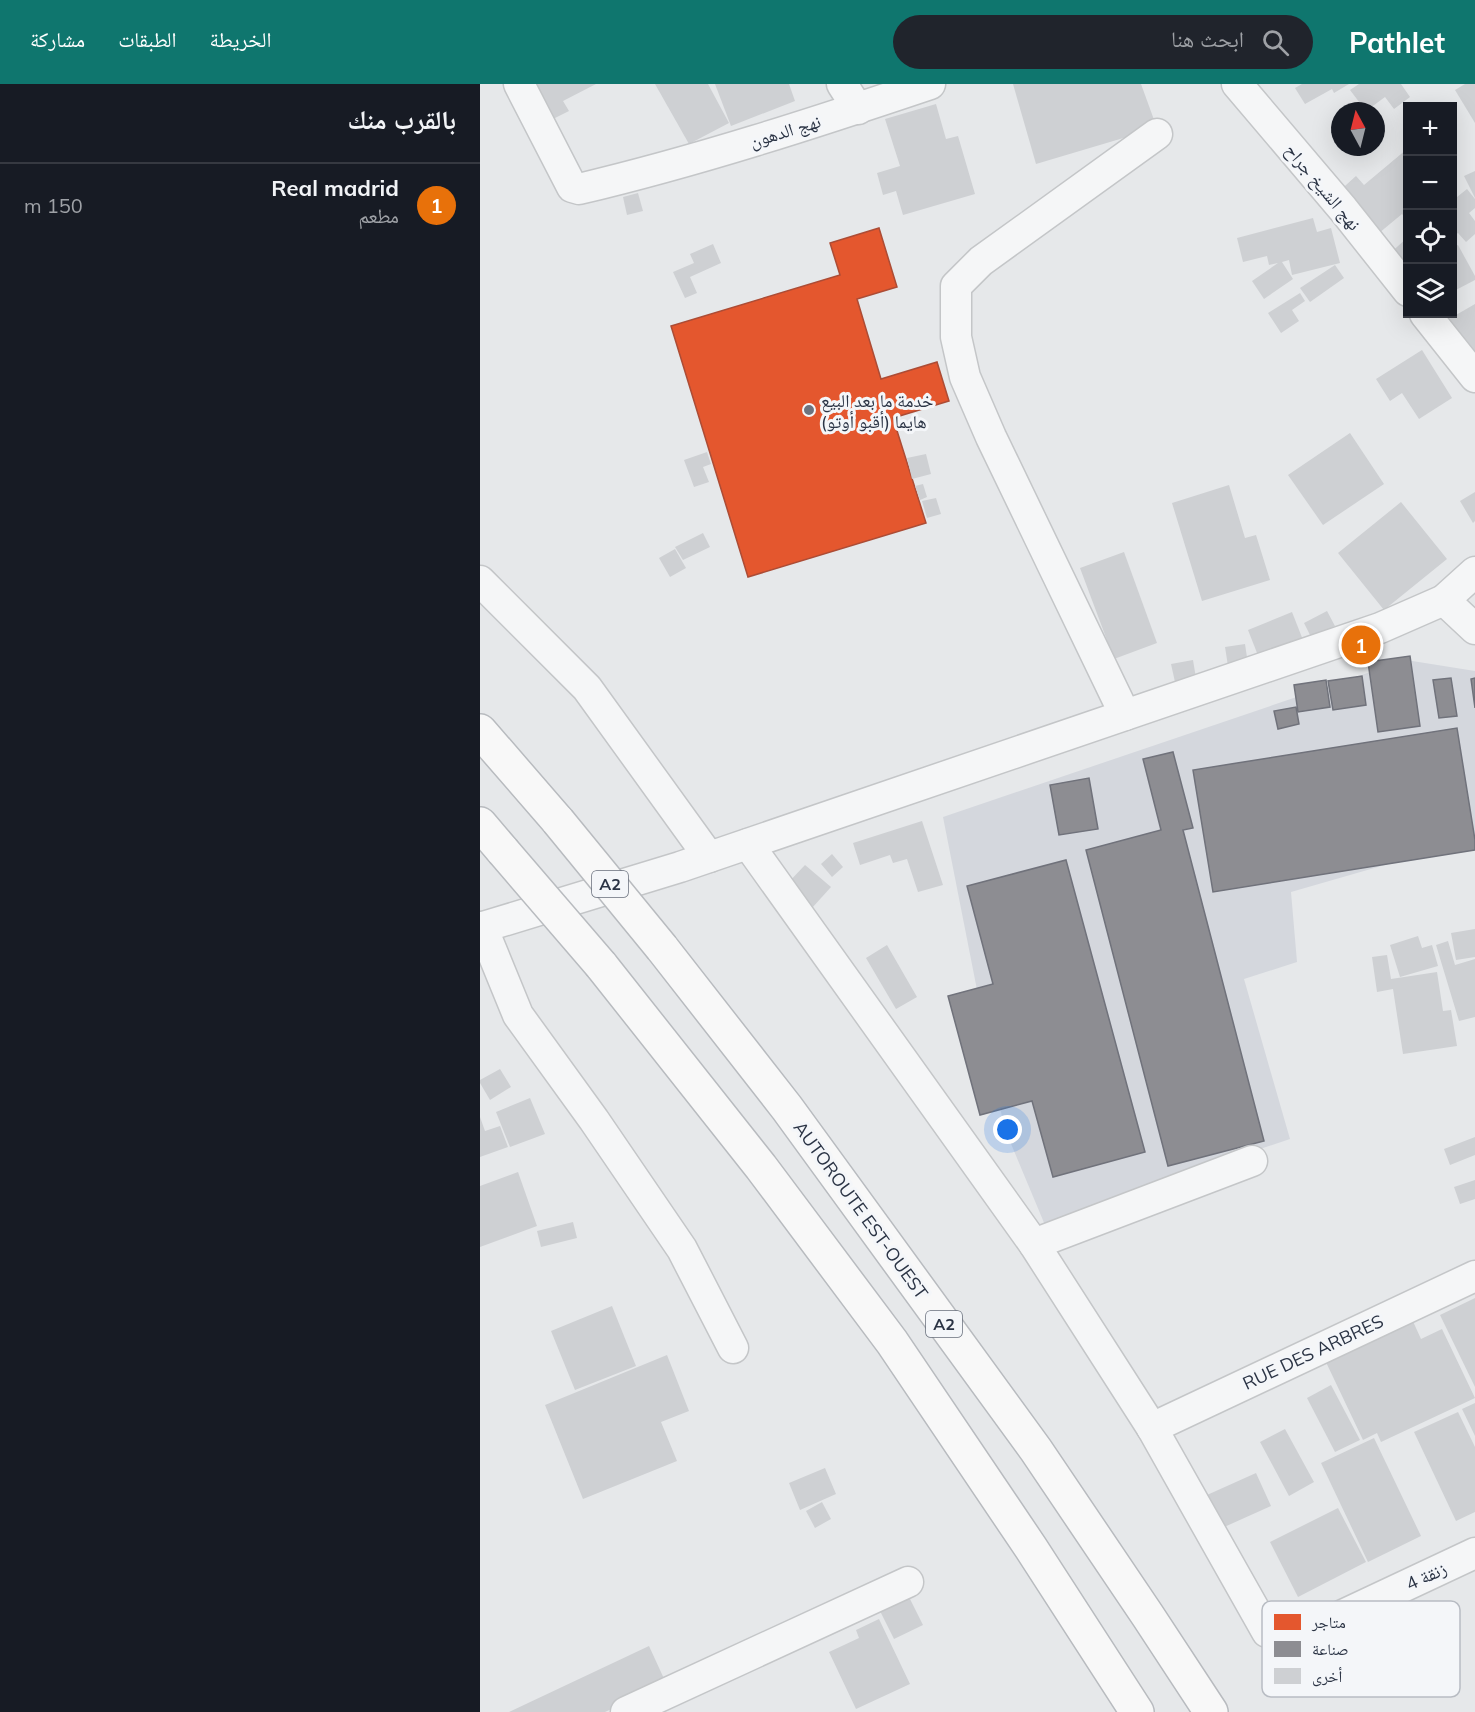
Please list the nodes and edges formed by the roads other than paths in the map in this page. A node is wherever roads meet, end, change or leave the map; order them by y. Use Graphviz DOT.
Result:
graph roads {
  1 [pos="519,84"];
  2 [pos="930,84"];
  3 [pos="1237,84"];
  4 [pos="850,96"];
  5 [pos="1157,134"];
  6 [pos="1403,286"];
  7 [pos="1428,318"];
  8 [pos="1475,377"];
  9 [pos="1475,572"];
  10 [pos="480,581"];
  11 [pos="1444,600"];
  12 [pos="1475,629"];
  13 [pos="1125,715"];
  14 [pos="480,731"];
  15 [pos="480,824"];
  16 [pos="748,844"];
  17 [pos="709,857"];
  18 [pos="481,927"];
  19 [pos="1252,1161"];
  20 [pos="1034,1244"];
  21 [pos="1475,1276"];
  22 [pos="733,1348"];
  23 [pos="1152,1428"];
  24 [pos="1475,1552"];
  25 [pos="908,1582"];
  26 [pos="1372,1601"];
  27 [pos="1262,1623"];
  28 [pos="626,1712"];
  29 [pos="1137,1712"];
  30 [pos="1211,1712"];
  1 -- 4 [label="street, نهج الدهون"];
  2 -- 4 [label="street, نهج الدهون"];
  3 -- 6 [label="street, نهج الشيخ جراح"];
  5 -- 13 [label="street"];
  7 -- 8 [label="street"];
  9 -- 11 [label="street"];
  10 -- 17 [label="street"];
  11 -- 12 [label="street"];
  11 -- 13 [label="street"];
  13 -- 16 [label="street"];
  14 -- 30 [label="highway, AUTOROUTE EST-OUEST / A2, bridge"];
  15 -- 29 [label="highway, bridge"];
  16 -- 17 [label="street"];
  16 -- 20 [label="street, زنقة 4"];
  17 -- 18 [label="street"];
  18 -- 22 [label="street"];
  19 -- 20 [label="street"];
  20 -- 23 [label="street, زنقة 4"];
  21 -- 23 [label="street, RUE DES ARBRES"];
  23 -- 27 [label="street, زنقة 4"];
  24 -- 26 [label="street, زنقة 4"];
  25 -- 28 [label="street"];
}
